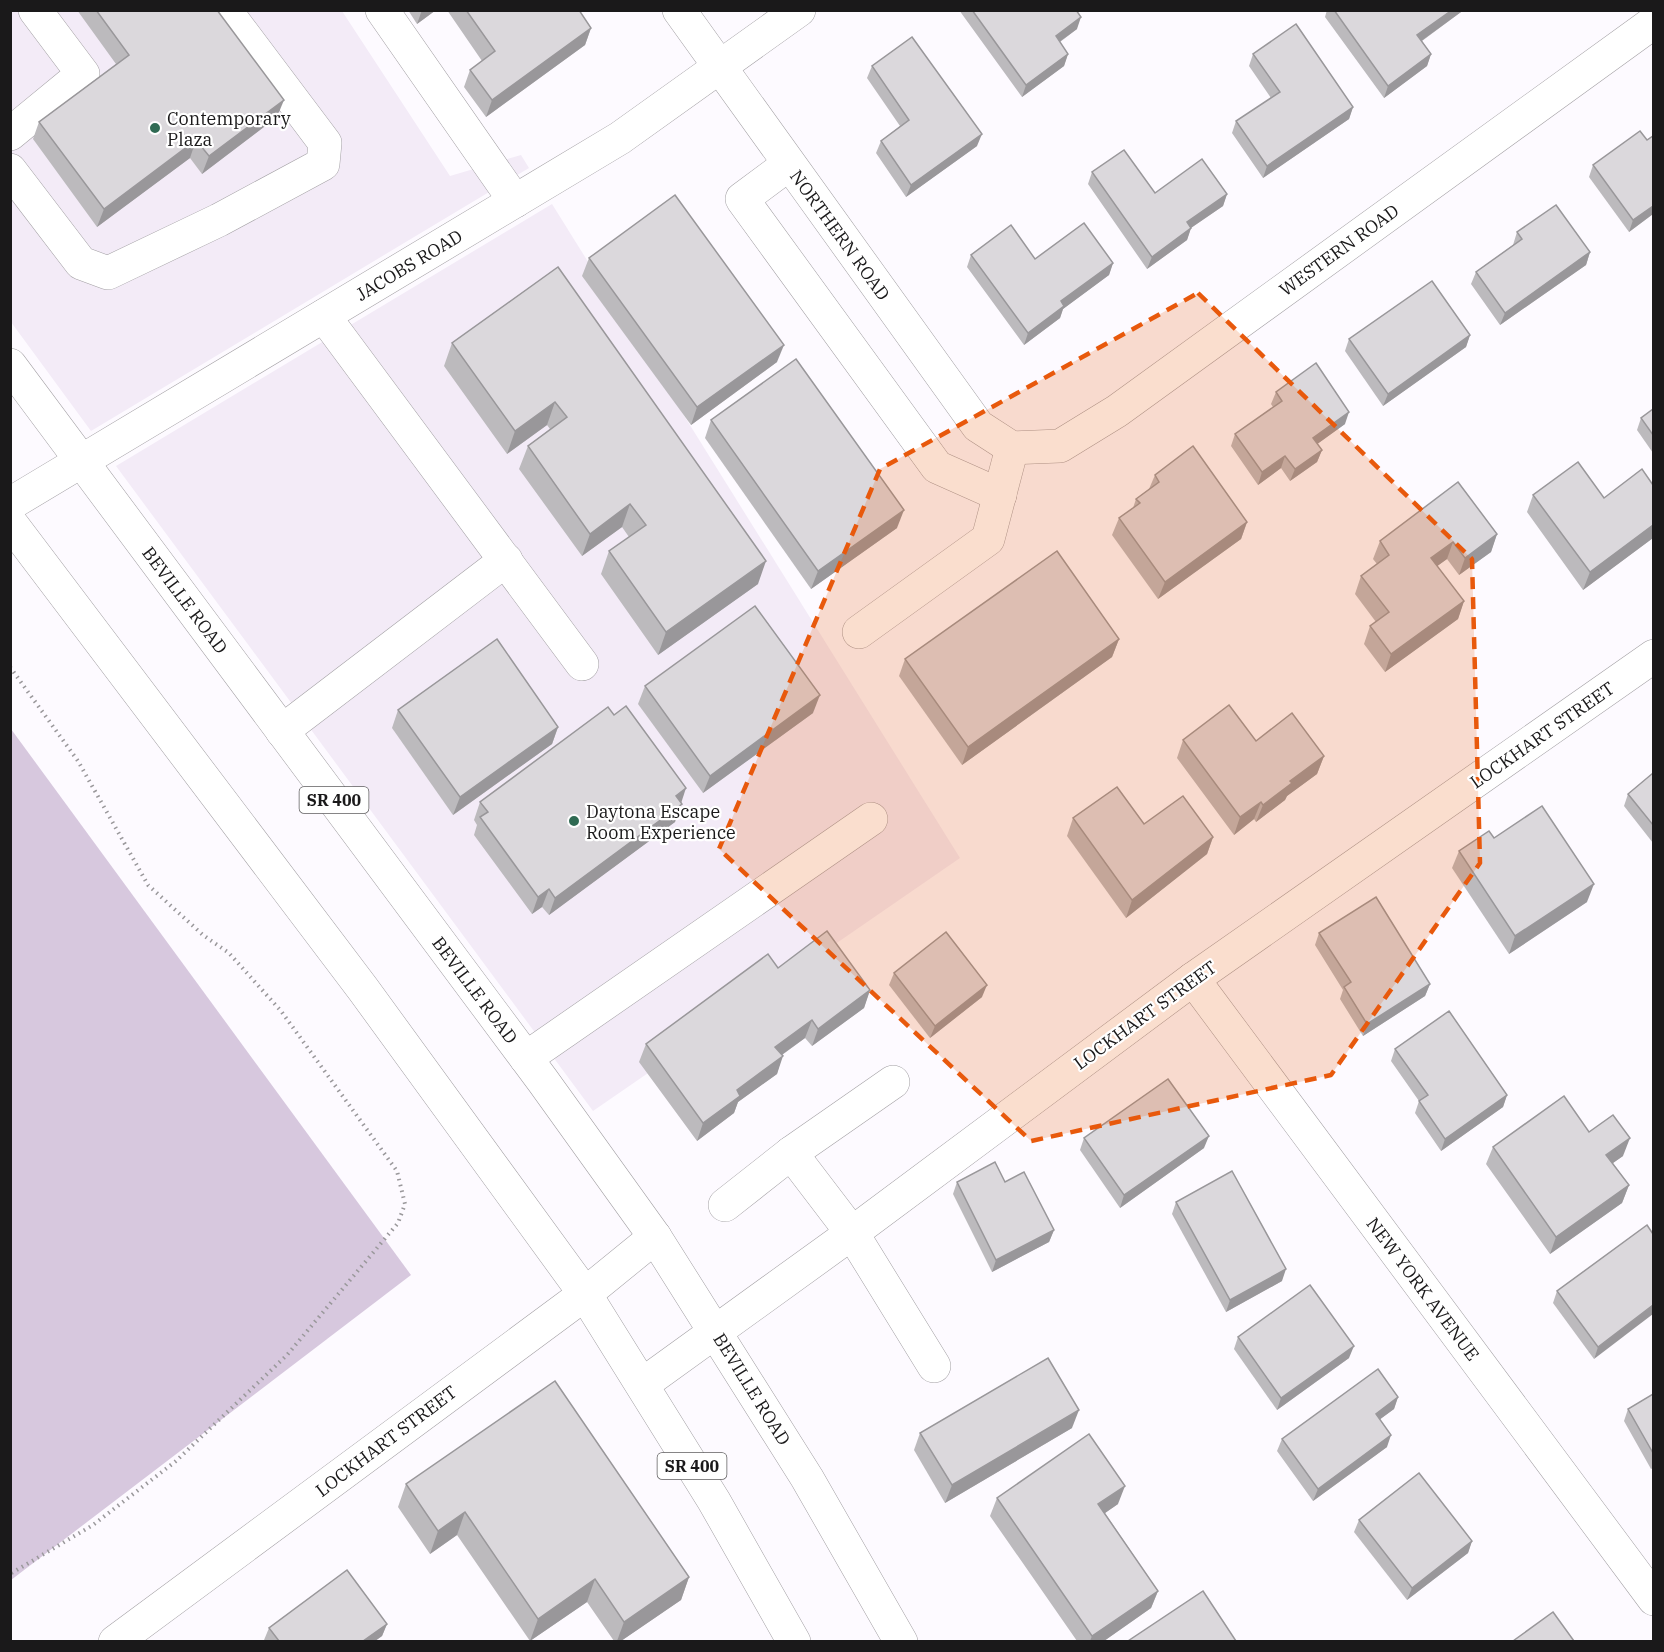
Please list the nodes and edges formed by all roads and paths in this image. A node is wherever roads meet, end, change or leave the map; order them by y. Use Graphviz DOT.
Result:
graph roads {
  1 [pos="35,10"];
  2 [pos="225,10"];
  3 [pos="382,10"];
  4 [pos="679,10"];
  5 [pos="799,10"];
  6 [pos="1653,22"];
  7 [pos="720,68"];
  8 [pos="10,134"];
  9 [pos="789,164"];
  10 [pos="10,170"];
  11 [pos="515,201"];
  12 [pos="324,316"];
  13 [pos="10,365"];
  14 [pos="1012,448"];
  15 [pos="82,461"];
  16 [pos="1000,495"];
  17 [pos="10,504"];
  18 [pos="10,522"];
  19 [pos="506,560"];
  20 [pos="859,632"];
  21 [pos="1653,656"];
  22 [pos="582,664"];
  23 [pos="10,667"];
  24 [pos="282,731"];
  25 [pos="872,819"];
  26 [pos="1193,979"];
  27 [pos="526,1058"];
  28 [pos="893,1082"];
  29 [pos="791,1153"];
  30 [pos="725,1205"];
  31 [pos="852,1233"];
  32 [pos="655,1237"];
  33 [pos="585,1294"];
  34 [pos="715,1330"];
  35 [pos="934,1366"];
  36 [pos="643,1384"];
  37 [pos="10,1574"];
  38 [pos="1653,1599"];
  39 [pos="115,1641"];
  40 [pos="794,1641"];
  41 [pos="900,1641"];
  1 -- 8 [label="street"];
  2 -- 10 [label="street"];
  3 -- 11 [label="street"];
  4 -- 7 [label="street, NORTHERN ROAD"];
  5 -- 7 [label="street, JACOBS ROAD"];
  6 -- 14 [label="street, WESTERN ROAD"];
  7 -- 9 [label="street, NORTHERN ROAD"];
  7 -- 11 [label="street, JACOBS ROAD"];
  9 -- 14 [label="street, NORTHERN ROAD"];
  9 -- 16 [label="street"];
  11 -- 12 [label="street, JACOBS ROAD"];
  12 -- 15 [label="street, JACOBS ROAD"];
  12 -- 19 [label="street"];
  13 -- 15 [label="street, BEVILLE ROAD / SR 400"];
  14 -- 16 [label="street"];
  15 -- 17 [label="street, JACOBS ROAD"];
  15 -- 24 [label="street, BEVILLE ROAD / SR 400"];
  16 -- 20 [label="street"];
  18 -- 33 [label="street, SR 400"];
  19 -- 22 [label="street"];
  19 -- 24 [label="street"];
  21 -- 26 [label="street, LOCKHART STREET"];
  23 -- 37 [label="path"];
  24 -- 27 [label="street, BEVILLE ROAD / SR 400"];
  25 -- 27 [label="street"];
  26 -- 31 [label="street, LOCKHART STREET"];
  26 -- 38 [label="street, NEW YORK AVENUE"];
  27 -- 32 [label="street, BEVILLE ROAD / SR 400"];
  28 -- 29 [label="street"];
  29 -- 30 [label="street"];
  29 -- 31 [label="street"];
  31 -- 34 [label="street, LOCKHART STREET"];
  31 -- 35 [label="street"];
  32 -- 33 [label="street, LOCKHART STREET"];
  32 -- 34 [label="street, BEVILLE ROAD / SR 400"];
  33 -- 36 [label="street, SR 400"];
  33 -- 39 [label="street, LOCKHART STREET"];
  34 -- 36 [label="street, LOCKHART STREET"];
  34 -- 41 [label="street, BEVILLE ROAD / SR 400"];
  36 -- 40 [label="street, SR 400"];
}
